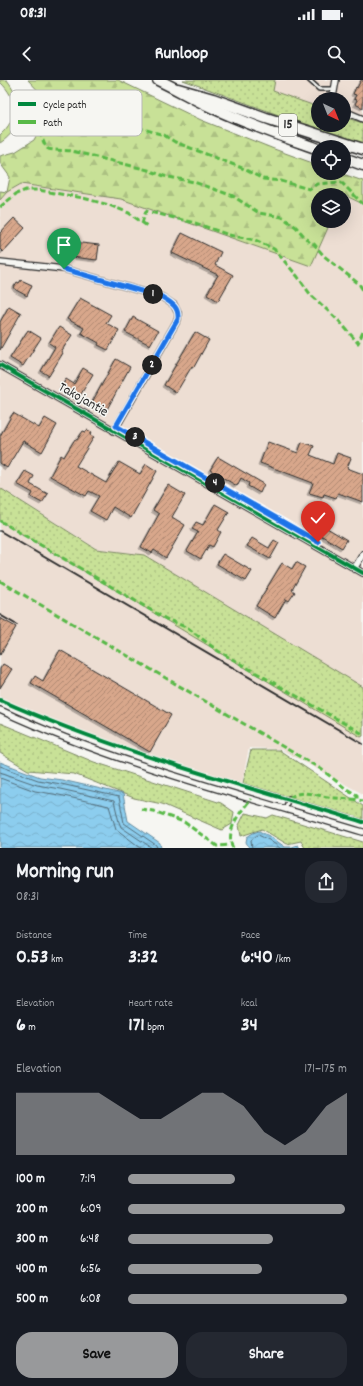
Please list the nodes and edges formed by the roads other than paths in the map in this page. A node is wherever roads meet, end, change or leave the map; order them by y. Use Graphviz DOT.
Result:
graph roads {
  1 [pos="158,80"];
  2 [pos="309,80"];
  3 [pos="336,80"];
  4 [pos="178,89"];
  5 [pos="334,89"];
  6 [pos="351,114"];
  7 [pos="363,119"];
  8 [pos="311,146"];
  9 [pos="363,150"];
  10 [pos="351,161"];
  11 [pos="363,165"];
  12 [pos="0,262"];
  13 [pos="0,366"];
  14 [pos="114,431"];
  15 [pos="363,554"];
  16 [pos="354,569"];
  17 [pos="363,573"];
  18 [pos="0,710"];
  19 [pos="289,798"];
  20 [pos="285,808"];
  21 [pos="363,832"];
  1 -- 4 [label="highway, 15"];
  2 -- 5 [label="lane"];
  3 -- 5 [label="street"];
  4 -- 8 [label="highway, 15"];
  4 -- 9 [label="highway, 15"];
  6 -- 7 [label="street"];
  10 -- 11 [label="highway"];
  12 -- 14 [label="street"];
  13 -- 14 [label="street, Takojantie"];
  14 -- 16 [label="street, Takojantie"];
  15 -- 16 [label="street"];
  16 -- 17 [label="street, Takojantie"];
  18 -- 20 [label="street"];
  19 -- 20 [label="lane"];
  20 -- 21 [label="street"];
}
